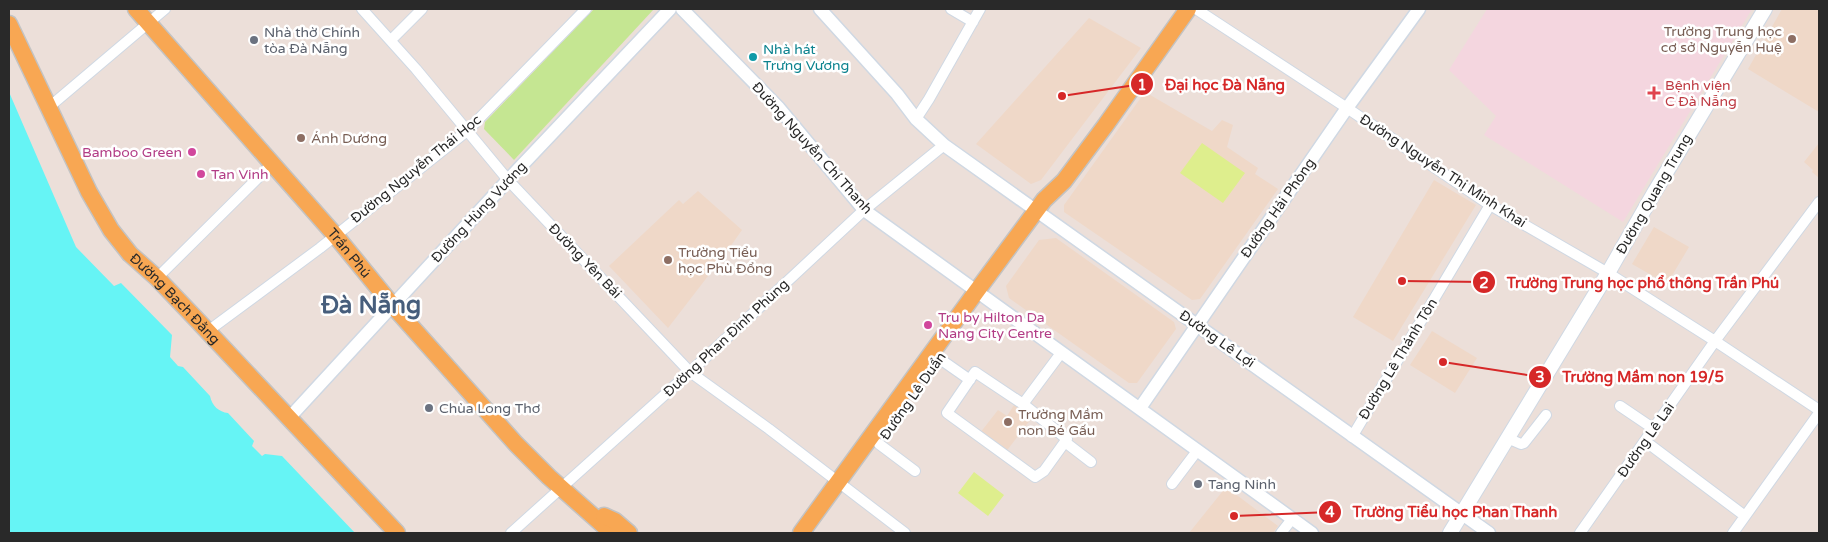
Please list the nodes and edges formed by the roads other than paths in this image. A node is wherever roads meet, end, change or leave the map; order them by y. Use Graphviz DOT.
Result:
graph roads {
  1 [pos="136,9"];
  2 [pos="165,9"];
  3 [pos="362,9"];
  4 [pos="422,9"];
  5 [pos="586,9"];
  6 [pos="670,9"];
  7 [pos="682,9"];
  8 [pos="820,9"];
  9 [pos="951,9"];
  10 [pos="980,9"];
  11 [pos="1188,9"];
  12 [pos="1196,9"];
  13 [pos="1419,9"];
  14 [pos="1765,9"];
  15 [pos="973,22"];
  16 [pos="9,24"];
  17 [pos="148,24"];
  18 [pos="391,40"];
  19 [pos="48,108"];
  20 [pos="1347,108"];
  21 [pos="916,119"];
  22 [pos="467,131"];
  23 [pos="944,145"];
  24 [pos="272,164"];
  25 [pos="508,180"];
  26 [pos="1819,202"];
  27 [pos="1490,205"];
  28 [pos="864,210"];
  29 [pos="1040,214"];
  30 [pos="335,235"];
  31 [pos="1608,273"];
  32 [pos="157,278"];
  33 [pos="979,295"];
  34 [pos="393,306"];
  35 [pos="1197,326"];
  36 [pos="208,331"];
  37 [pos="1715,341"];
  38 [pos="1061,353"];
  39 [pos="940,359"];
  40 [pos="690,372"];
  41 [pos="970,380"];
  42 [pos="1023,404"];
  43 [pos="1620,406"];
  44 [pos="1140,408"];
  45 [pos="1819,412"];
  46 [pos="1546,415"];
  47 [pos="290,417"];
  48 [pos="1654,429"];
  49 [pos="1352,436"];
  50 [pos="1507,438"];
  51 [pos="1066,440"];
  52 [pos="1645,441"];
  53 [pos="879,444"];
  54 [pos="1197,451"];
  55 [pos="1091,462"];
  56 [pos="915,471"];
  57 [pos="843,484"];
  58 [pos="1172,484"];
  59 [pos="560,487"];
  60 [pos="576,501"];
  61 [pos="1461,514"];
  62 [pos="1745,516"];
  63 [pos="1292,519"];
  64 [pos="397,533"];
  65 [pos="510,533"];
  66 [pos="598,533"];
  67 [pos="612,533"];
  68 [pos="629,533"];
  69 [pos="801,533"];
  70 [pos="814,533"];
  71 [pos="905,533"];
  72 [pos="1281,533"];
  73 [pos="1312,533"];
  74 [pos="1450,533"];
  75 [pos="1489,533"];
  76 [pos="1580,533"];
  77 [pos="1733,533"];
  1 -- 17 [label="main road, Trần Phú"];
  2 -- 17 [label="street"];
  3 -- 18 [label="street, Đường Yên Bái"];
  4 -- 18 [label="street"];
  5 -- 22 [label="street, Đường Nguyễn Thái Học"];
  6 -- 25 [label="street, Đường Hùng Vương"];
  7 -- 28 [label="street, Đường Nguyễn Chí Thanh"];
  8 -- 21 [label="street, Đường Lê Lợi"];
  9 -- 15 [label="street"];
  10 -- 15 [label="street"];
  11 -- 29 [label="main road, Đường Lê Duẩn"];
  12 -- 20 [label="street, Đường Nguyễn Thị Minh Khai"];
  13 -- 20 [label="street, Đường Hải Phòng"];
  14 -- 31 [label="main road, Đường Quang Trung"];
  15 -- 21 [label="street"];
  16 -- 19 [label="main road, Đường Bạch Đằng"];
  17 -- 19 [label="street"];
  17 -- 24 [label="main road, Trần Phú"];
  18 -- 22 [label="street, Đường Yên Bái"];
  19 -- 32 [label="main road, Đường Bạch Đằng"];
  20 -- 27 [label="street, Đường Nguyễn Thị Minh Khai"];
  20 -- 35 [label="street, Đường Hải Phòng"];
  21 -- 23 [label="street, Đường Lê Lợi"];
  22 -- 25 [label="street, Đường Yên Bái"];
  22 -- 30 [label="street, Đường Nguyễn Thái Học"];
  23 -- 28 [label="street, Đường Phan Đình Phùng"];
  23 -- 29 [label="street, Đường Lê Lợi"];
  24 -- 30 [label="main road, Trần Phú"];
  24 -- 32 [label="street"];
  25 -- 34 [label="street, Đường Hùng Vương"];
  25 -- 40 [label="street, Đường Yên Bái"];
  26 -- 37 [label="street, Đường Lê Lai"];
  27 -- 31 [label="street, Đường Nguyễn Thị Minh Khai"];
  27 -- 49 [label="street, Đường Lê Thánh Tôn"];
  28 -- 33 [label="street, Đường Nguyễn Chí Thanh"];
  28 -- 40 [label="street, Đường Phan Đình Phùng"];
  29 -- 33 [label="main road, Đường Lê Duẩn"];
  29 -- 35 [label="street, Đường Lê Lợi"];
  30 -- 34 [label="main road, Trần Phú"];
  30 -- 36 [label="street, Đường Nguyễn Thái Học"];
  31 -- 37 [label="street, Đường Nguyễn Thị Minh Khai"];
  31 -- 50 [label="main road, Đường Quang Trung"];
  32 -- 36 [label="main road, Đường Bạch Đằng"];
  33 -- 38 [label="street, Đường Nguyễn Chí Thanh"];
  33 -- 39 [label="main road, Đường Lê Duẩn"];
  33 -- 57 [label="main road, Đường Lê Duẩn"];
  34 -- 47 [label="street, Đường Hùng Vương"];
  34 -- 59 [label="main road, Trần Phú"];
  35 -- 44 [label="street, Đường Hải Phòng"];
  35 -- 49 [label="street, Đường Lê Lợi"];
  36 -- 47 [label="main road, Đường Bạch Đằng"];
  37 -- 45 [label="street, Đường Nguyễn Thị Minh Khai"];
  37 -- 48 [label="street, Đường Lê Lai"];
  38 -- 42 [label="street"];
  38 -- 44 [label="street, Đường Nguyễn Chí Thanh"];
  39 -- 41 [label="street"];
  39 -- 53 [label="main road, Đường Lê Duẩn"];
  40 -- 57 [label="street, Đường Yên Bái"];
  40 -- 59 [label="street, Đường Phan Đình Phùng"];
  41 -- 42 [label="street"];
  41 -- 51 [label="street"];
  42 -- 51 [label="street"];
  43 -- 48 [label="street"];
  44 -- 54 [label="street, Đường Nguyễn Chí Thanh"];
  45 -- 62 [label="street"];
  46 -- 50 [label="street"];
  47 -- 64 [label="main road, Đường Bạch Đằng"];
  48 -- 52 [label="street, Đường Lê Lai"];
  49 -- 61 [label="street, Đường Lê Lợi"];
  50 -- 61 [label="main road, Đường Quang Trung"];
  51 -- 55 [label="street"];
  52 -- 62 [label="street"];
  52 -- 76 [label="street, Đường Lê Lai"];
  53 -- 56 [label="street"];
  53 -- 57 [label="main road, Đường Lê Duẩn"];
  54 -- 58 [label="street"];
  54 -- 63 [label="street, Đường Nguyễn Chí Thanh"];
  57 -- 69 [label="main road, Đường Lê Duẩn"];
  57 -- 70 [label="main road, Đường Lê Duẩn"];
  57 -- 71 [label="street, Đường Yên Bái"];
  59 -- 60 [label="main road, Trần Phú"];
  59 -- 65 [label="street, Đường Phan Đình Phùng"];
  60 -- 66 [label="main road"];
  60 -- 67 [label="main road, Trần Phú"];
  60 -- 68 [label="main road"];
  61 -- 74 [label="main road, Đường Quang Trung"];
  61 -- 75 [label="street, Đường Lê Lợi"];
  62 -- 77 [label="street"];
  63 -- 72 [label="street"];
  63 -- 73 [label="street, Đường Nguyễn Chí Thanh"];
}
